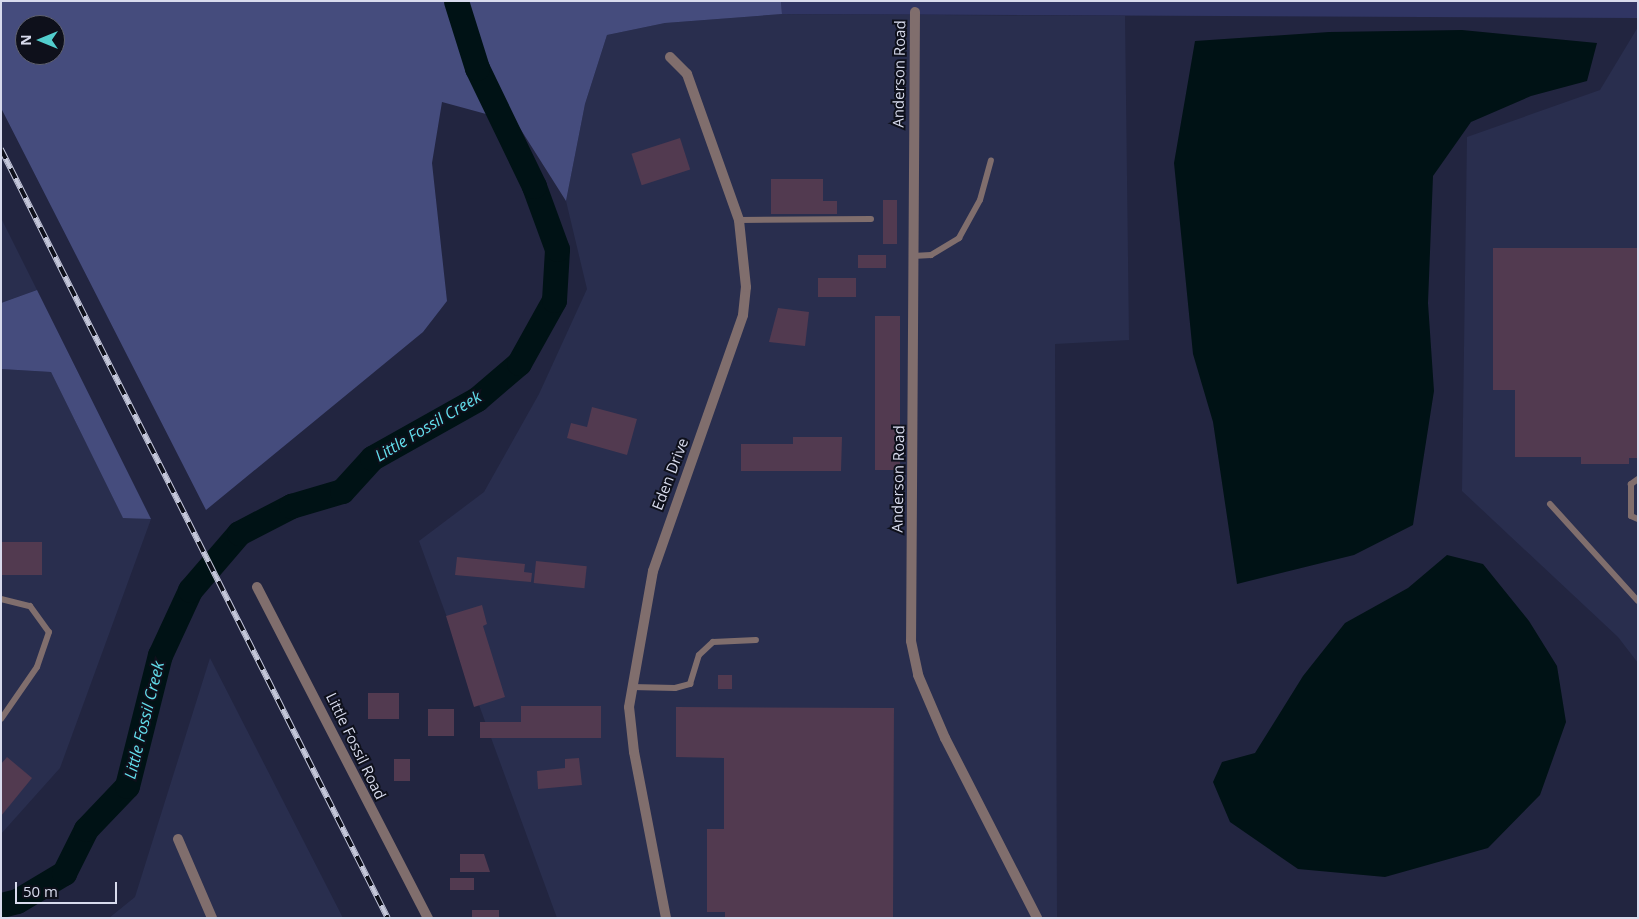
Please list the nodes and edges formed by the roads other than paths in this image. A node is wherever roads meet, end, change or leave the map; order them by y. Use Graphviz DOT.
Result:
graph roads {
  1 [pos="915,12"];
  2 [pos="670,57"];
  3 [pos="990,160"];
  4 [pos="871,219"];
  5 [pos="739,220"];
  6 [pos="913,256"];
  7 [pos="1638,479"];
  8 [pos="1550,504"];
  9 [pos="1638,519"];
  10 [pos="257,587"];
  11 [pos="1,599"];
  12 [pos="1638,601"];
  13 [pos="756,640"];
  14 [pos="632,687"];
  15 [pos="1,719"];
  16 [pos="178,839"];
  17 [pos="212,918"];
  18 [pos="428,918"];
  19 [pos="666,918"];
  20 [pos="1037,918"];
  1 -- 6 [label="street, Anderson Road"];
  2 -- 5 [label="street, Eden Drive"];
  3 -- 6 [label="lane"];
  4 -- 5 [label="lane"];
  5 -- 14 [label="street, Eden Drive"];
  6 -- 20 [label="street, Anderson Road"];
  7 -- 9 [label="lane"];
  8 -- 12 [label="lane"];
  10 -- 18 [label="street, Little Fossil Road"];
  11 -- 15 [label="lane"];
  13 -- 14 [label="lane"];
  14 -- 19 [label="street, Eden Drive"];
  16 -- 17 [label="street"];
}
